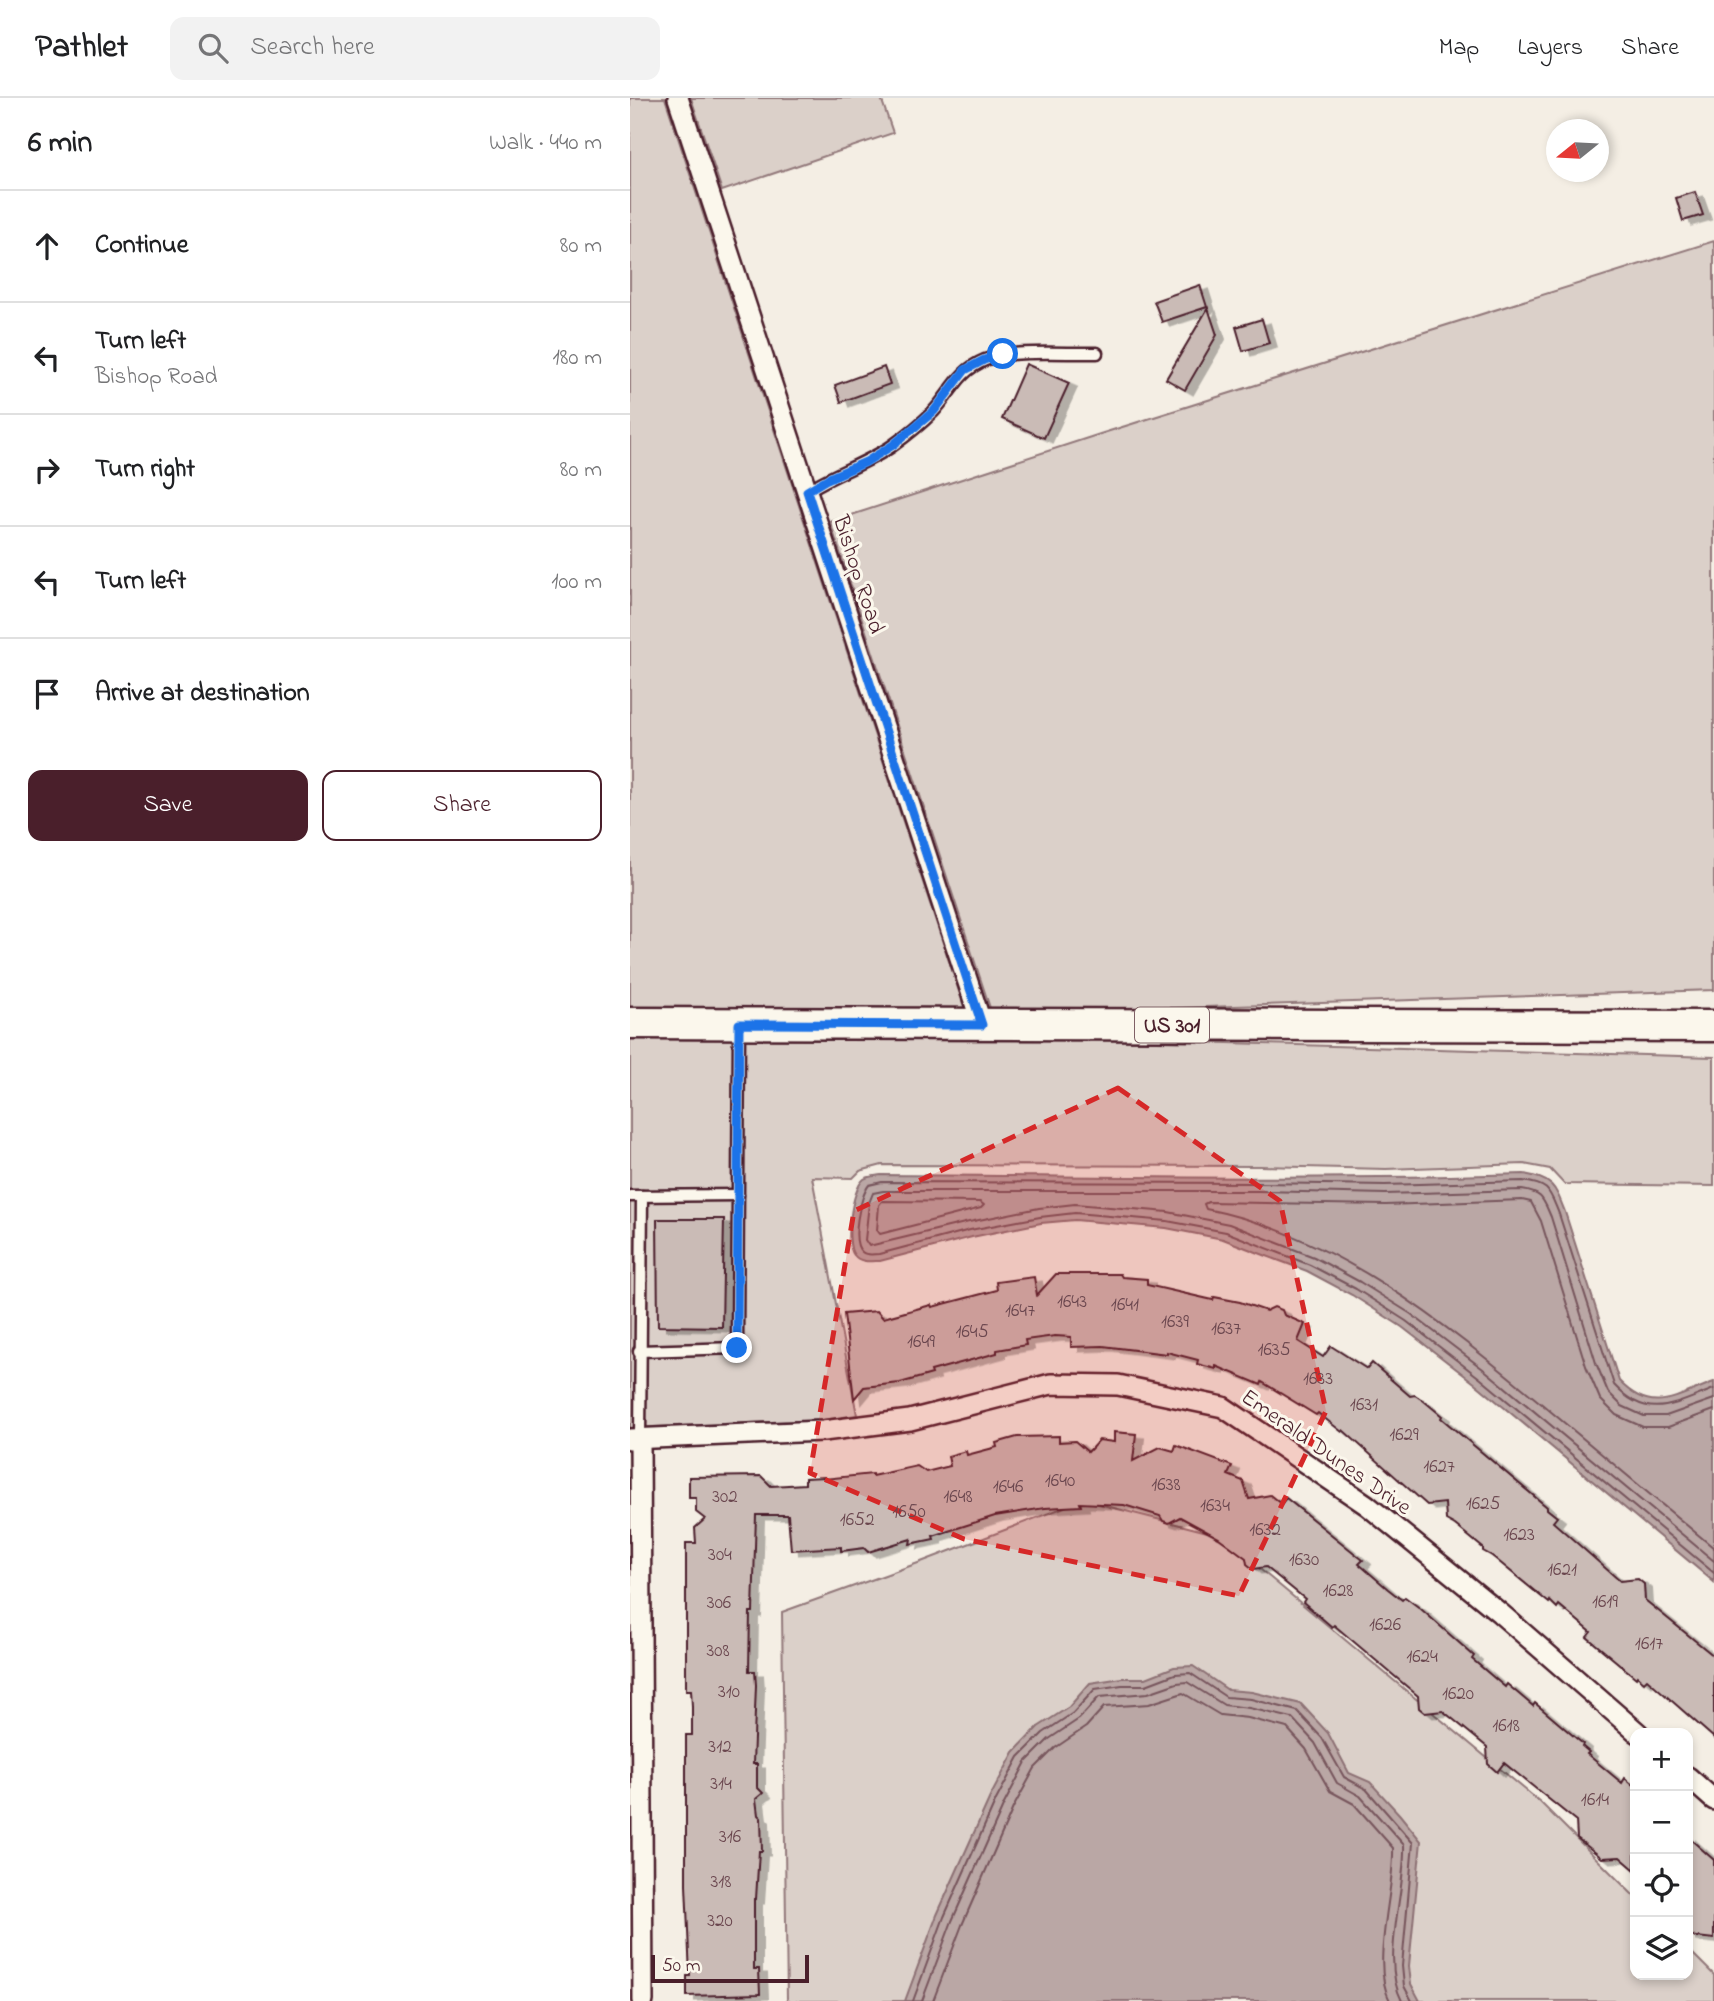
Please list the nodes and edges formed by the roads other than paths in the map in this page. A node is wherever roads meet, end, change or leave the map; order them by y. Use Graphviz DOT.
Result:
graph roads {
  1 [pos="678,98"];
  2 [pos="1097,354"];
  3 [pos="807,491"];
  4 [pos="630,1023"];
  5 [pos="739,1024"];
  6 [pos="982,1025"];
  7 [pos="1714,1026"];
  8 [pos="738,1195"];
  9 [pos="630,1196"];
  10 [pos="642,1196"];
  11 [pos="639,1351"];
  12 [pos="635,1439"];
  13 [pos="1631,1728"];
  14 [pos="1693,1781"];
  15 [pos="1714,1800"];
  16 [pos="643,2001"];
  1 -- 3 [label="street, Bishop Road"];
  2 -- 3 [label="lane"];
  3 -- 6 [label="street, Bishop Road"];
  4 -- 5 [label="main road, US 301"];
  5 -- 6 [label="main road, US 301"];
  5 -- 8 [label="lane"];
  6 -- 7 [label="main road, US 301"];
  8 -- 10 [label="lane"];
  8 -- 11 [label="lane"];
  9 -- 10 [label="lane"];
  10 -- 11 [label="lane"];
  11 -- 12 [label="lane"];
  12 -- 13 [label="street, Emerald Dunes Drive"];
  12 -- 16 [label="street"];
  14 -- 15 [label="street"];
}
